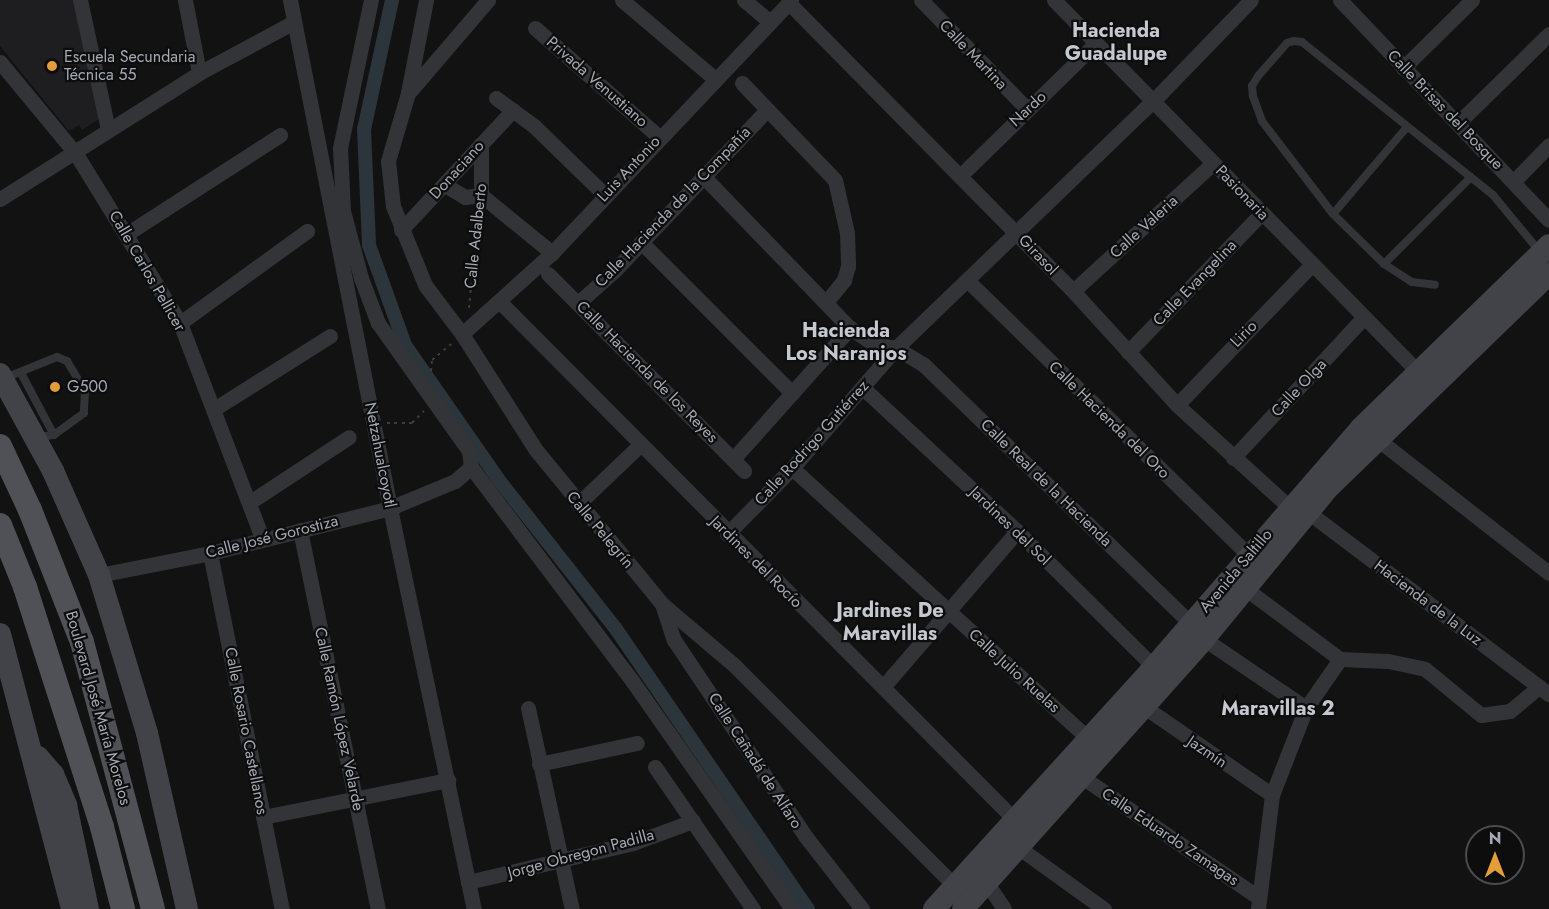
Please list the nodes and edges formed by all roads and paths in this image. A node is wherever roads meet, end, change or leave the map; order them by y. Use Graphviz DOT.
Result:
graph roads {
  1 [pos="81,0"];
  2 [pos="185,0"];
  3 [pos="290,0"];
  4 [pos="371,0"];
  5 [pos="426,0"];
  6 [pos="488,0"];
  7 [pos="622,0"];
  8 [pos="744,0"];
  9 [pos="921,0"];
  10 [pos="1054,0"];
  11 [pos="1251,0"];
  12 [pos="1472,0"];
  13 [pos="789,1"];
  14 [pos="1350,3"];
  15 [pos="768,20"];
  16 [pos="294,22"];
  17 [pos="535,28"];
  18 [pos="1549,34"];
  19 [pos="1096,43"];
  20 [pos="0,62"];
  21 [pos="1403,68"];
  22 [pos="199,73"];
  23 [pos="715,79"];
  24 [pos="742,84"];
  25 [pos="408,93"];
  26 [pos="496,98"];
  27 [pos="1154,100"];
  28 [pos="1027,109"];
  29 [pos="513,110"];
  30 [pos="767,110"];
  31 [pos="1458,123"];
  32 [pos="1407,127"];
  33 [pos="108,130"];
  34 [pos="280,135"];
  35 [pos="659,136"];
  36 [pos="481,144"];
  37 [pos="1549,145"];
  38 [pos="76,154"];
  39 [pos="1213,163"];
  40 [pos="702,175"];
  41 [pos="960,176"];
  42 [pos="1471,177"];
  43 [pos="1514,181"];
  44 [pos="445,184"];
  45 [pos="481,195"];
  46 [pos="605,195"];
  47 [pos="0,199"];
  48 [pos="1262,214"];
  49 [pos="1334,214"];
  50 [pos="1549,220"];
  51 [pos="401,230"];
  52 [pos="307,231"];
  53 [pos="128,233"];
  54 [pos="1017,233"];
  55 [pos="641,242"];
  56 [pos="552,253"];
  57 [pos="1546,253"];
  58 [pos="1312,264"];
  59 [pos="1384,264"];
  60 [pos="548,274"];
  61 [pos="1549,274"];
  62 [pos="969,282"];
  63 [pos="1435,285"];
  64 [pos="1073,291"];
  65 [pos="827,301"];
  66 [pos="501,303"];
  67 [pos="578,303"];
  68 [pos="1364,317"];
  69 [pos="180,323"];
  70 [pos="850,328"];
  71 [pos="465,331"];
  72 [pos="330,336"];
  73 [pos="896,348"];
  74 [pos="1128,352"];
  75 [pos="8,375"];
  76 [pos="1424,378"];
  77 [pos="863,388"];
  78 [pos="792,393"];
  79 [pos="1177,405"];
  80 [pos="214,409"];
  81 [pos="45,436"];
  82 [pos="349,437"];
  83 [pos="1376,438"];
  84 [pos="640,445"];
  85 [pos="0,446"];
  86 [pos="1233,458"];
  87 [pos="733,459"];
  88 [pos="471,468"];
  89 [pos="792,468"];
  90 [pos="744,471"];
  91 [pos="250,502"];
  92 [pos="578,504"];
  93 [pos="390,508"];
  94 [pos="1299,509"];
  95 [pos="0,525"];
  96 [pos="300,530"];
  97 [pos="1017,531"];
  98 [pos="727,534"];
  99 [pos="262,538"];
  100 [pos="210,553"];
  101 [pos="1250,556"];
  102 [pos="1549,573"];
  103 [pos="99,575"];
  104 [pos="1246,589"];
  105 [pos="662,604"];
  106 [pos="949,611"];
  107 [pos="1198,632"];
  108 [pos="0,634"];
  109 [pos="1340,659"];
  110 [pos="1154,667"];
  111 [pos="883,687"];
  112 [pos="1544,690"];
  113 [pos="1143,706"];
  114 [pos="528,708"];
  115 [pos="1306,708"];
  116 [pos="637,743"];
  117 [pos="1096,746"];
  118 [pos="34,755"];
  119 [pos="539,764"];
  120 [pos="655,767"];
  121 [pos="1082,777"];
  122 [pos="448,780"];
  123 [pos="1272,795"];
  124 [pos="355,797"];
  125 [pos="263,817"];
  126 [pos="1014,819"];
  127 [pos="693,821"];
  128 [pos="1018,847"];
  129 [pos="561,860"];
  130 [pos="468,882"];
  131 [pos="986,882"];
  132 [pos="955,886"];
  133 [pos="1258,903"];
  134 [pos="72,909"];
  135 [pos="88,909"];
  136 [pos="123,909"];
  137 [pos="153,909"];
  138 [pos="187,909"];
  139 [pos="282,909"];
  140 [pos="378,909"];
  141 [pos="474,909"];
  142 [pos="572,909"];
  143 [pos="753,909"];
  144 [pos="792,909"];
  145 [pos="862,909"];
  146 [pos="934,909"];
  147 [pos="963,909"];
  148 [pos="1004,909"];
  149 [pos="1104,909"];
  1 -- 33 [label="street"];
  2 -- 22 [label="street"];
  3 -- 16 [label="street, Netzahualcoyotl"];
  4 -- 88 [label="street"];
  5 -- 25 [label="street, Calle Pelegrín"];
  6 -- 25 [label="street"];
  7 -- 23 [label="street"];
  8 -- 15 [label="street"];
  9 -- 28 [label="street, Calle Martina"];
  10 -- 19 [label="street, Pasionaria"];
  11 -- 27 [label="street, Calle Rodrigo Gutiérrez"];
  12 -- 21 [label="street"];
  13 -- 15 [label="street, Luis Antonio"];
  13 -- 41 [label="street, Girasol"];
  14 -- 21 [label="street, Calle Brisas del Bosque"];
  15 -- 23 [label="street, Luis Antonio"];
  16 -- 22 [label="street"];
  16 -- 93 [label="street, Netzahualcoyotl"];
  17 -- 35 [label="street, Privada Venustiano"];
  18 -- 31 [label="street"];
  19 -- 27 [label="street, Pasionaria"];
  19 -- 28 [label="street, Nardo"];
  20 -- 38 [label="street, Calle Carlos Pellicer"];
  21 -- 31 [label="street, Calle Brisas del Bosque"];
  22 -- 33 [label="street"];
  23 -- 35 [label="street, Luis Antonio"];
  24 -- 30 [label="street"];
  25 -- 51 [label="street, Calle Pelegrín"];
  26 -- 29 [label="street"];
  27 -- 39 [label="street, Pasionaria"];
  27 -- 54 [label="street, Calle Rodrigo Gutiérrez"];
  28 -- 41 [label="street, Nardo"];
  29 -- 36 [label="street, Donaciano"];
  29 -- 46 [label="street"];
  30 -- 40 [label="street, Calle Hacienda de la Compañía"];
  30 -- 65 [label="street"];
  31 -- 43 [label="street, Calle Brisas del Bosque"];
  32 -- 42 [label="lane"];
  32 -- 49 [label="lane"];
  32 -- 49 [label="lane"];
  33 -- 38 [label="street"];
  34 -- 53 [label="street"];
  35 -- 46 [label="street, Luis Antonio"];
  36 -- 44 [label="street, Donaciano"];
  36 -- 45 [label="street, Calle Adalberto"];
  37 -- 43 [label="street"];
  38 -- 47 [label="street"];
  38 -- 53 [label="street, Calle Carlos Pellicer"];
  39 -- 48 [label="street, Pasionaria"];
  39 -- 64 [label="street, Calle Valeria"];
  40 -- 55 [label="street, Calle Hacienda de la Compañía"];
  40 -- 65 [label="street, Calle Real de la Hacienda"];
  41 -- 54 [label="street, Girasol"];
  42 -- 57 [label="lane"];
  42 -- 59 [label="lane"];
  43 -- 50 [label="street, Calle Brisas del Bosque"];
  44 -- 45 [label="street"];
  44 -- 51 [label="street, Donaciano"];
  45 -- 56 [label="street"];
  45 -- 71 [label="path, Calle Adalberto"];
  46 -- 56 [label="street, Luis Antonio"];
  48 -- 58 [label="street, Pasionaria"];
  48 -- 74 [label="street, Calle Evangelina"];
  49 -- 59 [label="lane"];
  51 -- 71 [label="street, Calle Pelegrín"];
  52 -- 69 [label="street"];
  53 -- 69 [label="street, Calle Carlos Pellicer"];
  54 -- 62 [label="street, Calle Rodrigo Gutiérrez"];
  54 -- 64 [label="street, Girasol"];
  55 -- 67 [label="street, Calle Hacienda de la Compañía"];
  55 -- 78 [label="street"];
  56 -- 66 [label="street, Luis Antonio"];
  57 -- 76 [label="street, Avenida Saltillo"];
  58 -- 68 [label="street, Pasionaria"];
  58 -- 79 [label="street, Lirio"];
  59 -- 63 [label="lane"];
  60 -- 67 [label="street, Calle Hacienda de los Reyes"];
  61 -- 76 [label="street, Avenida Saltillo"];
  62 -- 73 [label="street, Calle Rodrigo Gutiérrez"];
  62 -- 101 [label="street, Calle Hacienda del Oro"];
  64 -- 74 [label="street, Girasol"];
  65 -- 70 [label="street, Calle Real de la Hacienda"];
  66 -- 71 [label="street, Luis Antonio"];
  66 -- 84 [label="street, Jardines del Rocío"];
  67 -- 87 [label="street, Calle Hacienda de los Reyes"];
  68 -- 76 [label="street, Pasionaria"];
  68 -- 86 [label="street, Calle Olga"];
  69 -- 80 [label="street, Calle Carlos Pellicer"];
  70 -- 73 [label="street, Calle Real de la Hacienda"];
  70 -- 78 [label="street"];
  71 -- 92 [label="street, Calle Pelegrín"];
  72 -- 80 [label="street"];
  73 -- 77 [label="street, Calle Rodrigo Gutiérrez"];
  73 -- 107 [label="street, Calle Real de la Hacienda"];
  74 -- 79 [label="street, Girasol"];
  75 -- 81 [label="street"];
  75 -- 81 [label="lane"];
  76 -- 83 [label="street, Avenida Saltillo"];
  76 -- 94 [label="street, Avenida Saltillo"];
  77 -- 89 [label="street, Calle Rodrigo Gutiérrez"];
  77 -- 97 [label="street, Jardines del Sol"];
  78 -- 87 [label="street"];
  79 -- 86 [label="street, Girasol"];
  80 -- 91 [label="street, Calle Carlos Pellicer"];
  81 -- 103 [label="street"];
  82 -- 91 [label="street"];
  83 -- 94 [label="street, Avenida Saltillo"];
  83 -- 102 [label="street"];
  84 -- 92 [label="street"];
  84 -- 98 [label="street, Jardines del Rocío"];
  85 -- 137 [label="main road, Boulevard José María Morelos"];
  86 -- 94 [label="street, Girasol"];
  87 -- 90 [label="street, Calle Hacienda de los Reyes"];
  88 -- 93 [label="street, Calle José Gorostiza"];
  88 -- 144 [label="street"];
  89 -- 98 [label="street, Calle Rodrigo Gutiérrez"];
  89 -- 106 [label="street, Calle Julio Ruelas"];
  91 -- 99 [label="street, Calle Carlos Pellicer"];
  92 -- 105 [label="street, Calle Pelegrín"];
  93 -- 96 [label="street, Calle José Gorostiza"];
  93 -- 122 [label="street, Netzahualcoyotl"];
  94 -- 101 [label="street, Avenida Saltillo"];
  94 -- 104 [label="street, Avenida Saltillo"];
  94 -- 112 [label="street, Hacienda de la Luz"];
  95 -- 136 [label="main road, Boulevard José María Morelos, bridge"];
  96 -- 99 [label="street, Calle José Gorostiza"];
  96 -- 124 [label="street, Calle Ramón López Velarde"];
  97 -- 106 [label="street"];
  97 -- 110 [label="street, Jardines del Sol"];
  98 -- 111 [label="street, Jardines del Rocío"];
  99 -- 100 [label="street, Calle José Gorostiza"];
  100 -- 103 [label="street, Calle José Gorostiza"];
  100 -- 125 [label="street, Calle Rosario Castellanos"];
  101 -- 107 [label="street, Avenida Saltillo"];
  103 -- 138 [label="street"];
  104 -- 107 [label="street, Avenida Saltillo"];
  104 -- 109 [label="street"];
  105 -- 132 [label="street, Calle Pelegrín"];
  105 -- 145 [label="street, Calle Cañadá de Alfaro"];
  106 -- 111 [label="street"];
  106 -- 117 [label="street, Calle Julio Ruelas"];
  107 -- 110 [label="street, Avenida Saltillo"];
  107 -- 113 [label="street, Avenida Saltillo"];
  107 -- 115 [label="street, Calle Real de la Hacienda"];
  108 -- 118 [label="street"];
  109 -- 112 [label="street"];
  109 -- 115 [label="street"];
  110 -- 117 [label="street, Avenida Saltillo"];
  111 -- 126 [label="street, Jardines del Rocío"];
  113 -- 117 [label="street, Avenida Saltillo"];
  113 -- 123 [label="street, Jazmín"];
  114 -- 119 [label="street"];
  115 -- 123 [label="street"];
  116 -- 119 [label="street"];
  117 -- 121 [label="street, Avenida Saltillo"];
  117 -- 126 [label="street, Avenida Saltillo"];
  118 -- 134 [label="street"];
  118 -- 135 [label="street"];
  119 -- 129 [label="street"];
  120 -- 127 [label="street"];
  121 -- 128 [label="street, Avenida Saltillo"];
  121 -- 133 [label="street, Calle Eduardo Zamagas"];
  122 -- 124 [label="street"];
  122 -- 130 [label="street, Netzahualcoyotl"];
  123 -- 133 [label="street"];
  124 -- 125 [label="street"];
  124 -- 140 [label="street, Calle Ramón López Velarde"];
  125 -- 139 [label="street, Calle Rosario Castellanos"];
  126 -- 132 [label="street, Avenida Saltillo"];
  127 -- 129 [label="street, Jorge Obregon Padilla"];
  127 -- 143 [label="street"];
  128 -- 131 [label="street, Avenida Saltillo"];
  128 -- 149 [label="street"];
  129 -- 130 [label="street, Jorge Obregon Padilla"];
  129 -- 142 [label="street"];
  130 -- 141 [label="street, Netzahualcoyotl"];
  131 -- 147 [label="street, Avenida Saltillo"];
  131 -- 148 [label="street"];
  132 -- 146 [label="street, Avenida Saltillo"];
}
